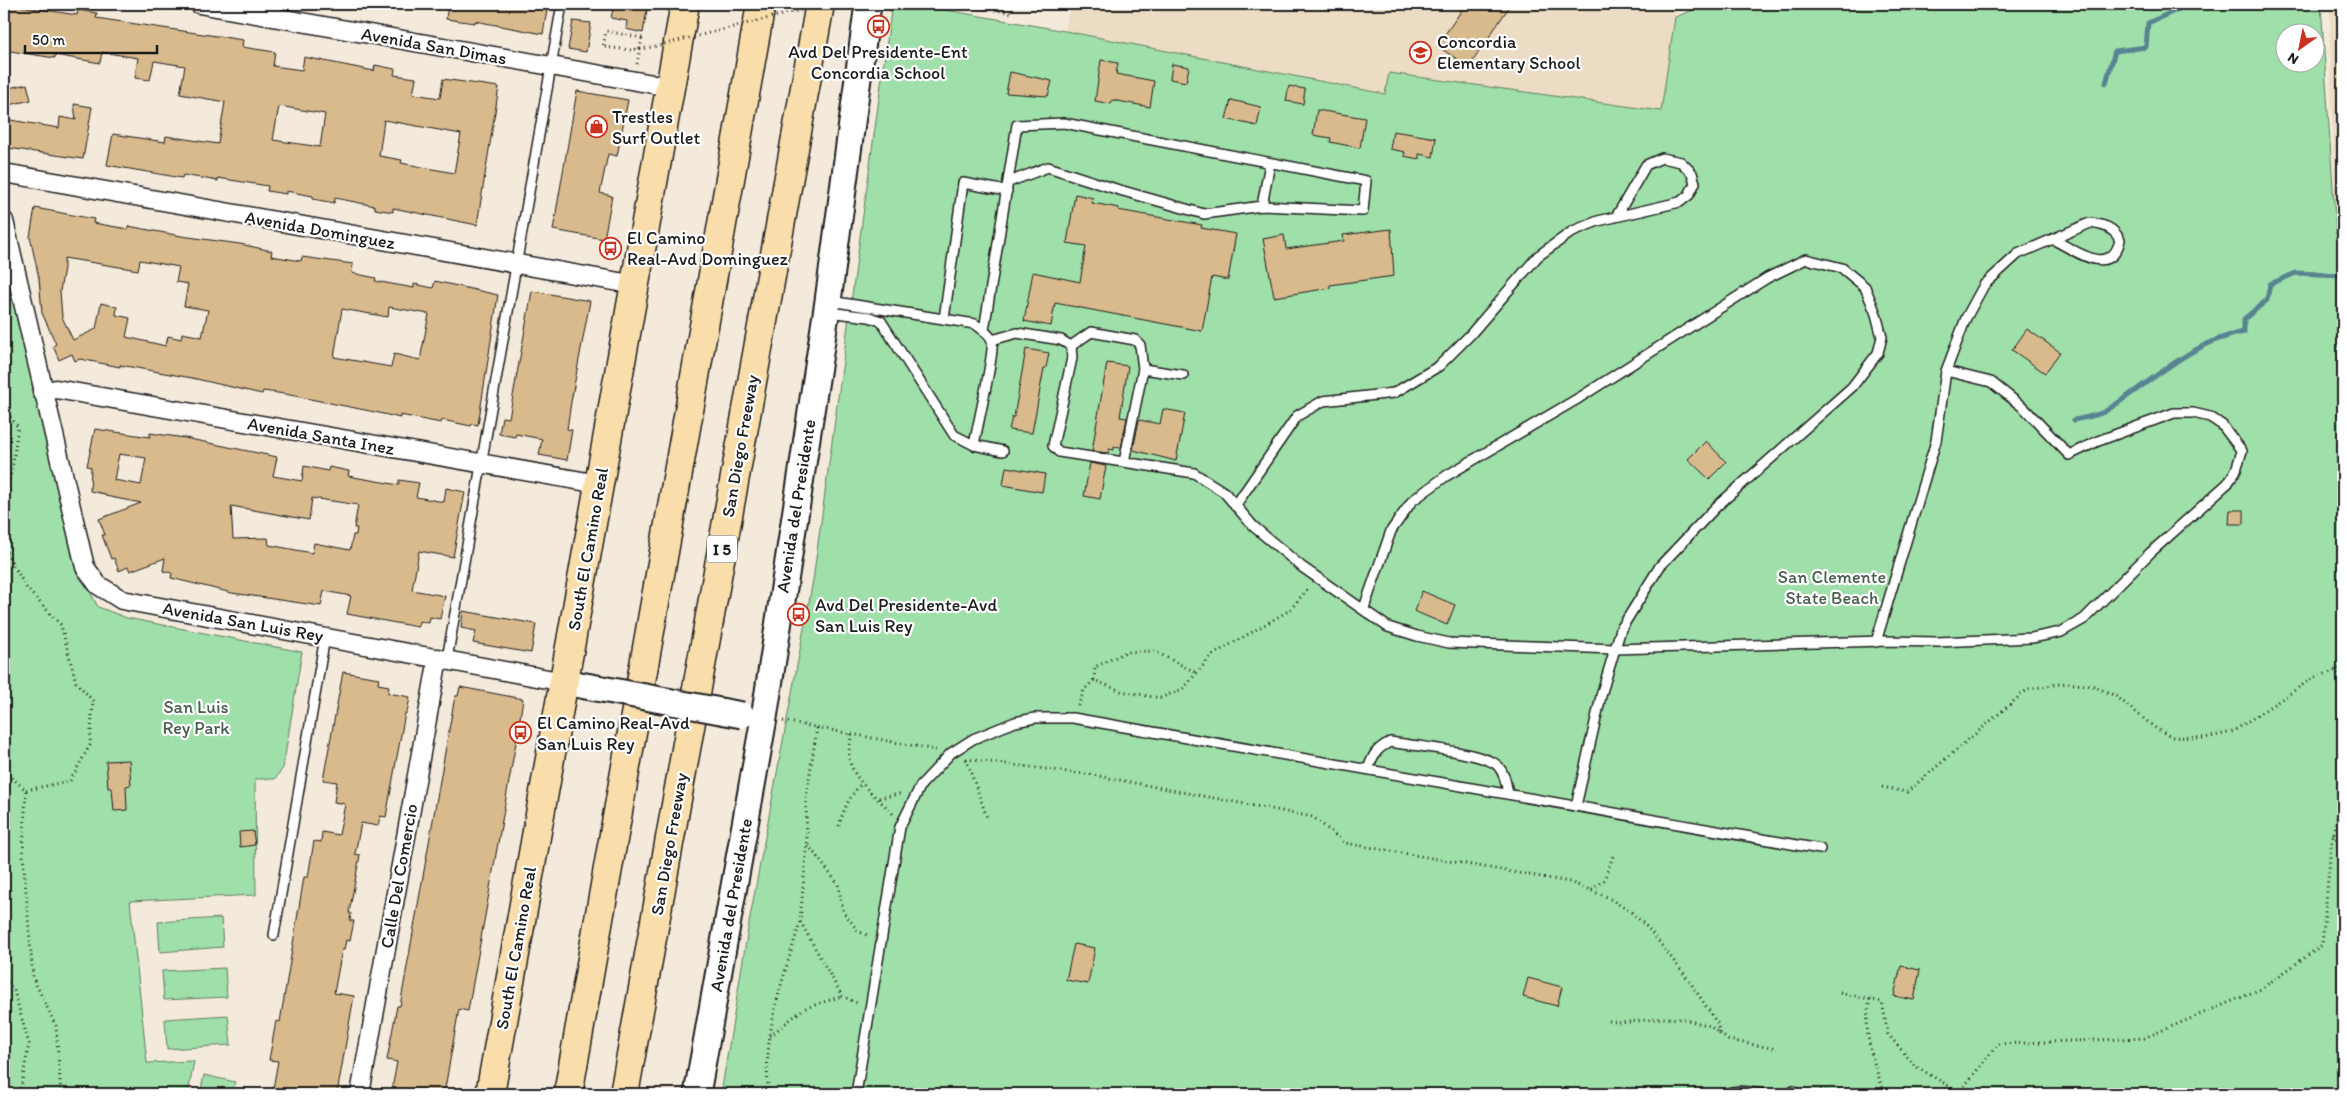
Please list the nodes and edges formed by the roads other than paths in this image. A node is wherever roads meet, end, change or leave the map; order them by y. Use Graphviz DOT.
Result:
graph roads {
  1 [pos="199,4"];
  2 [pos="562,4"];
  3 [pos="685,4"];
  4 [pos="762,4"];
  5 [pos="820,4"];
  6 [pos="868,4"];
  7 [pos="551,66"];
  8 [pos="670,87"];
  9 [pos="1270,163"];
  10 [pos="4,175"];
  11 [pos="1008,186"];
  12 [pos="1262,206"];
  13 [pos="1616,217"];
  14 [pos="4,221"];
  15 [pos="2054,240"];
  16 [pos="515,265"];
  17 [pos="636,285"];
  18 [pos="827,306"];
  19 [pos="944,319"];
  20 [pos="984,330"];
  21 [pos="992,340"];
  22 [pos="1071,346"];
  23 [pos="1143,369"];
  24 [pos="1946,372"];
  25 [pos="1183,375"];
  26 [pos="42,392"];
  27 [pos="974,445"];
  28 [pos="1003,451"];
  29 [pos="1124,462"];
  30 [pos="481,464"];
  31 [pos="599,484"];
  32 [pos="1235,506"];
  33 [pos="1364,608"];
  34 [pos="325,637"];
  35 [pos="1876,642"];
  36 [pos="1615,649"];
  37 [pos="442,658"];
  38 [pos="564,682"];
  39 [pos="763,718"];
  40 [pos="1368,769"];
  41 [pos="1508,794"];
  42 [pos="1576,806"];
  43 [pos="1820,849"];
  44 [pos="274,935"];
  45 [pos="360,1094"];
  46 [pos="490,1094"];
  47 [pos="568,1094"];
  48 [pos="624,1094"];
  49 [pos="697,1094"];
  50 [pos="856,1094"];
  51 [pos="1726,1094"];
  52 [pos="1762,1094"];
  1 -- 7 [label="street, Avenida San Dimas"];
  2 -- 7 [label="lane"];
  3 -- 8 [label="main road, South El Camino Real"];
  4 -- 47 [label="main road"];
  5 -- 48 [label="main road, San Diego Freeway / I 5"];
  6 -- 18 [label="street, Avenida del Presidente"];
  7 -- 8 [label="street, Avenida San Dimas"];
  7 -- 16 [label="lane"];
  8 -- 17 [label="main road, South El Camino Real"];
  9 -- 11 [label="lane"];
  9 -- 12 [label="lane"];
  9 -- 12 [label="lane"];
  10 -- 16 [label="street, Avenida Dominguez"];
  11 -- 12 [label="lane"];
  11 -- 19 [label="lane"];
  11 -- 20 [label="lane"];
  13 -- 13 [label="lane"];
  13 -- 32 [label="lane"];
  14 -- 26 [label="street, Avenida San Luis Rey"];
  15 -- 15 [label="lane"];
  15 -- 24 [label="lane"];
  16 -- 17 [label="street, Avenida Dominguez"];
  16 -- 30 [label="lane"];
  17 -- 31 [label="main road, South El Camino Real"];
  18 -- 19 [label="lane"];
  18 -- 27 [label="lane"];
  18 -- 39 [label="street, Avenida del Presidente"];
  19 -- 20 [label="lane"];
  20 -- 21 [label="lane"];
  21 -- 22 [label="lane"];
  21 -- 27 [label="lane"];
  22 -- 23 [label="lane"];
  22 -- 29 [label="lane"];
  23 -- 25 [label="lane"];
  23 -- 29 [label="lane"];
  24 -- 35 [label="lane"];
  24 -- 35 [label="lane"];
  26 -- 30 [label="street, Avenida Santa Inez"];
  26 -- 34 [label="street, Avenida San Luis Rey"];
  27 -- 28 [label="lane"];
  29 -- 32 [label="lane"];
  30 -- 31 [label="street, Avenida Santa Inez"];
  30 -- 37 [label="lane"];
  31 -- 38 [label="main road, South El Camino Real"];
  32 -- 33 [label="lane"];
  33 -- 36 [label="lane"];
  33 -- 36 [label="lane"];
  34 -- 37 [label="street, Avenida San Luis Rey"];
  34 -- 44 [label="lane"];
  35 -- 36 [label="lane"];
  36 -- 42 [label="lane"];
  37 -- 38 [label="street, Avenida San Luis Rey"];
  37 -- 45 [label="street, Calle Del Comercio"];
  38 -- 39 [label="street, Avenida San Luis Rey, bridge"];
  38 -- 46 [label="main road, South El Camino Real"];
  39 -- 49 [label="street, Avenida del Presidente"];
  40 -- 41 [label="lane"];
  40 -- 41 [label="lane"];
  40 -- 50 [label="lane"];
  41 -- 42 [label="lane"];
  42 -- 43 [label="lane"];
  51 -- 52 [label="lane"];
}
